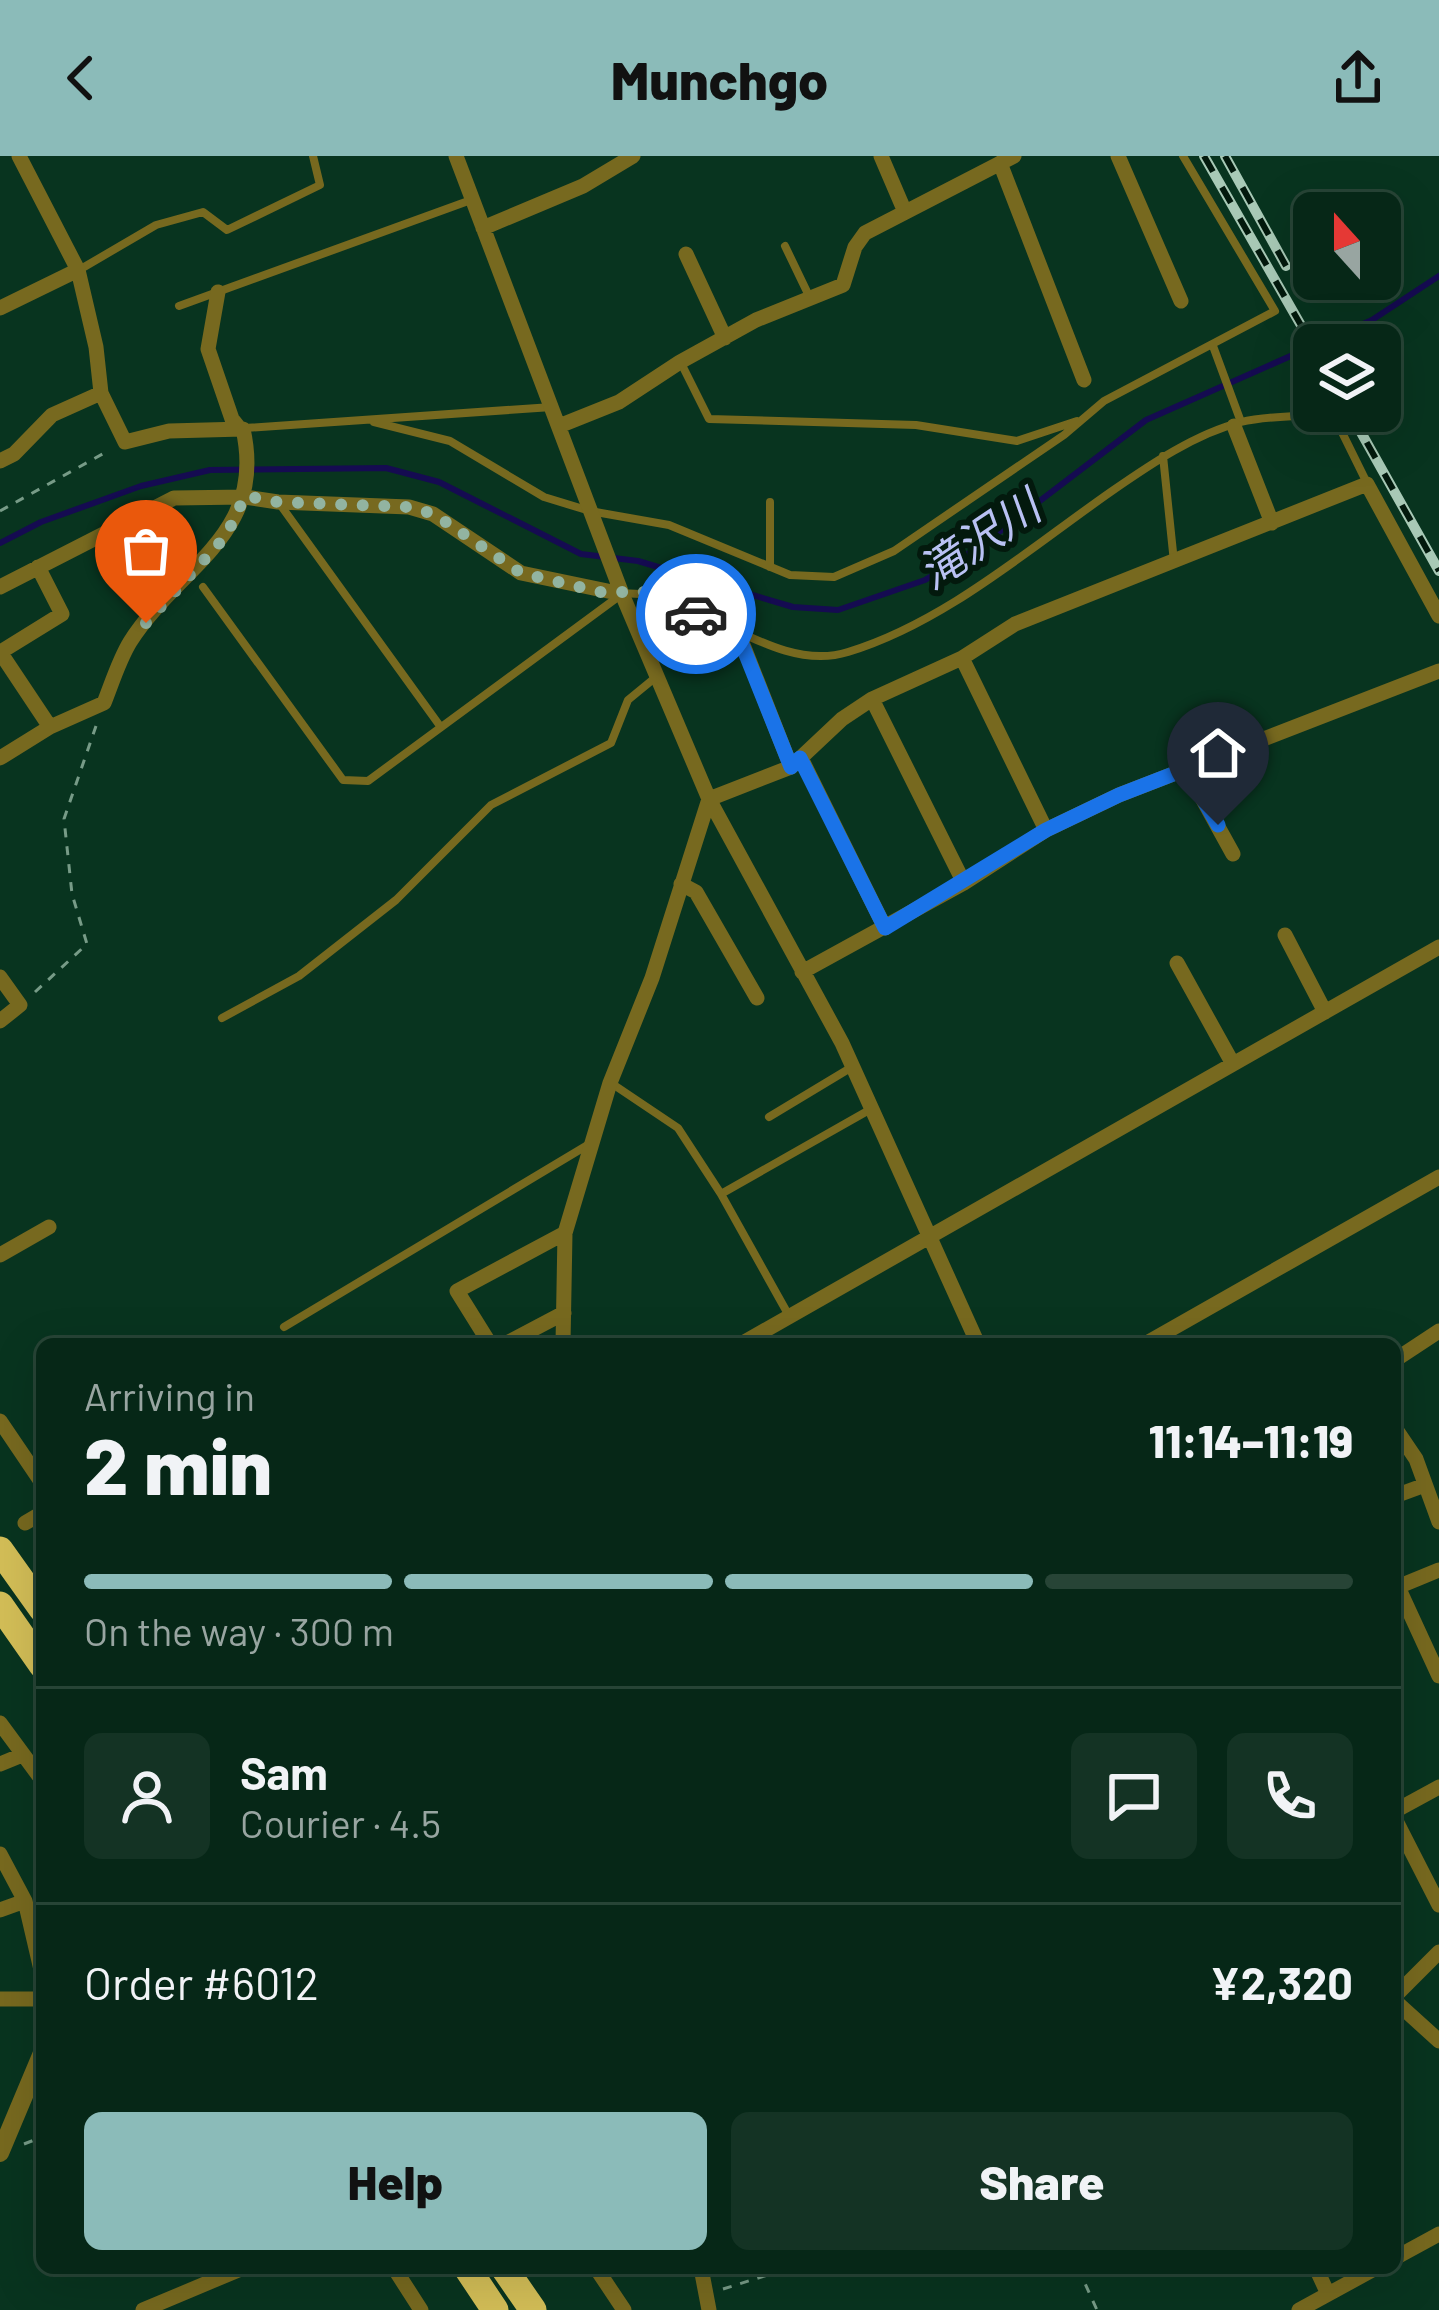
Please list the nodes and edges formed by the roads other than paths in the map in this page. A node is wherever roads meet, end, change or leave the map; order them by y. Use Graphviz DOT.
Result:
graph roads {
  1 [pos="19,156"];
  2 [pos="313,156"];
  3 [pos="456,156"];
  4 [pos="633,156"];
  5 [pos="881,156"];
  6 [pos="1118,156"];
  7 [pos="1184,156"];
  8 [pos="1007,160"];
  9 [pos="472,200"];
  10 [pos="905,212"];
  11 [pos="483,228"];
  12 [pos="785,246"];
  13 [pos="686,254"];
  14 [pos="78,270"];
  15 [pos="218,292"];
  16 [pos="810,298"];
  17 [pos="1181,301"];
  18 [pos="179,306"];
  19 [pos="0,308"];
  20 [pos="725,338"];
  21 [pos="1213,346"];
  22 [pos="680,362"];
  23 [pos="1084,380"];
  24 [pos="101,392"];
  25 [pos="552,407"];
  26 [pos="1084,419"];
  27 [pos="374,422"];
  28 [pos="1238,424"];
  29 [pos="559,426"];
  30 [pos="241,429"];
  31 [pos="1162,456"];
  32 [pos="0,461"];
  33 [pos="1367,484"];
  34 [pos="246,492"];
  35 [pos="278,502"];
  36 [pos="770,502"];
  37 [pos="590,512"];
  38 [pos="1272,523"];
  39 [pos="1174,562"];
  40 [pos="38,566"];
  41 [pos="770,568"];
  42 [pos="0,587"];
  43 [pos="203,587"];
  44 [pos="622,594"];
  45 [pos="1439,616"];
  46 [pos="737,632"];
  47 [pos="1,652"];
  48 [pos="962,658"];
  49 [pos="1439,671"];
  50 [pos="656,677"];
  51 [pos="872,699"];
  52 [pos="440,726"];
  53 [pos="50,727"];
  54 [pos="0,758"];
  55 [pos="796,762"];
  56 [pos="1186,769"];
  57 [pos="709,799"];
  58 [pos="1046,830"];
  59 [pos="1233,854"];
  60 [pos="964,883"];
  61 [pos="681,884"];
  62 [pos="885,928"];
  63 [pos="1285,935"];
  64 [pos="1439,947"];
  65 [pos="1177,963"];
  66 [pos="802,971"];
  67 [pos="0,977"];
  68 [pos="757,998"];
  69 [pos="1325,1012"];
  70 [pos="223,1018"];
  71 [pos="0,1021"];
  72 [pos="1233,1064"];
  73 [pos="853,1066"];
  74 [pos="610,1083"];
  75 [pos="872,1108"];
  76 [pos="769,1117"];
  77 [pos="592,1143"];
  78 [pos="1439,1178"];
  79 [pos="721,1194"];
  80 [pos="49,1227"];
  81 [pos="565,1233"];
  82 [pos="930,1237"];
  83 [pos="0,1255"];
  84 [pos="564,1313"];
  85 [pos="788,1315"];
  86 [pos="284,1327"];
  87 [pos="1439,1331"];
  88 [pos="486,1338"];
  89 [pos="516,1338"];
  90 [pos="563,1338"];
  91 [pos="750,1338"];
  92 [pos="975,1338"];
  93 [pos="1156,1338"];
  94 [pos="1401,1356"];
  95 [pos="0,1420"];
  96 [pos="1401,1437"];
  97 [pos="36,1474"];
  98 [pos="1425,1485"];
  99 [pos="1401,1494"];
  100 [pos="36,1517"];
  101 [pos="1439,1522"];
  102 [pos="25,1523"];
  103 [pos="0,1550"];
  104 [pos="1439,1570"];
  105 [pos="1401,1585"];
  106 [pos="1401,1597"];
  107 [pos="36,1601"];
  108 [pos="0,1605"];
  109 [pos="36,1656"];
  110 [pos="1439,1676"];
  111 [pos="0,1723"];
  112 [pos="22,1755"];
  113 [pos="0,1764"];
  114 [pos="36,1772"];
  115 [pos="1439,1787"];
  116 [pos="1401,1811"];
  117 [pos="1401,1827"];
  118 [pos="0,1854"];
  119 [pos="26,1900"];
  120 [pos="1439,1905"];
  121 [pos="0,1910"];
  122 [pos="36,1946"];
  123 [pos="1439,1952"];
  124 [pos="1401,1993"];
  125 [pos="0,1999"];
  126 [pos="36,1999"];
  127 [pos="1401,2005"];
  128 [pos="1439,2042"];
  129 [pos="36,2067"];
  130 [pos="0,2153"];
  131 [pos="1439,2234"];
  132 [pos="1401,2255"];
  133 [pos="225,2274"];
  134 [pos="398,2274"];
  135 [pos="471,2274"];
  136 [pos="508,2274"];
  137 [pos="600,2274"];
  138 [pos="1319,2274"];
  139 [pos="1365,2274"];
  140 [pos="1328,2294"];
  141 [pos="142,2310"];
  142 [pos="421,2310"];
  143 [pos="495,2310"];
  144 [pos="533,2310"];
  145 [pos="624,2310"];
  146 [pos="1299,2310"];
  1 -- 14 [label="street"];
  2 -- 14 [label="lane"];
  3 -- 9 [label="street"];
  4 -- 11 [label="street"];
  5 -- 10 [label="street"];
  6 -- 17 [label="street"];
  7 -- 21 [label="lane"];
  8 -- 10 [label="street"];
  8 -- 23 [label="street"];
  9 -- 11 [label="street"];
  9 -- 15 [label="lane"];
  10 -- 16 [label="street"];
  11 -- 25 [label="street"];
  12 -- 16 [label="lane"];
  13 -- 20 [label="street"];
  14 -- 19 [label="street"];
  14 -- 24 [label="street"];
  15 -- 18 [label="lane"];
  15 -- 30 [label="street"];
  16 -- 20 [label="street"];
  20 -- 22 [label="street"];
  21 -- 26 [label="lane"];
  21 -- 28 [label="lane"];
  22 -- 26 [label="lane"];
  22 -- 29 [label="street"];
  24 -- 30 [label="street"];
  24 -- 32 [label="street"];
  25 -- 27 [label="lane"];
  25 -- 29 [label="street"];
  26 -- 41 [label="lane"];
  27 -- 30 [label="lane"];
  27 -- 37 [label="lane"];
  28 -- 31 [label="lane"];
  28 -- 33 [label="lane"];
  28 -- 38 [label="street"];
  29 -- 37 [label="street"];
  30 -- 34 [label="street"];
  31 -- 39 [label="lane"];
  31 -- 46 [label="lane"];
  33 -- 38 [label="street"];
  33 -- 45 [label="street"];
  34 -- 35 [label="street"];
  34 -- 40 [label="street"];
  34 -- 53 [label="street"];
  35 -- 44 [label="street"];
  35 -- 52 [label="lane"];
  36 -- 41 [label="lane"];
  37 -- 41 [label="lane"];
  37 -- 44 [label="street"];
  38 -- 39 [label="street"];
  39 -- 48 [label="street"];
  40 -- 42 [label="street"];
  40 -- 47 [label="street"];
  43 -- 52 [label="lane"];
  44 -- 46 [label="lane"];
  44 -- 50 [label="street"];
  44 -- 52 [label="lane"];
  46 -- 55 [label="street"];
  47 -- 53 [label="street"];
  48 -- 51 [label="street"];
  48 -- 58 [label="street"];
  49 -- 56 [label="street"];
  50 -- 57 [label="street"];
  50 -- 70 [label="lane"];
  51 -- 55 [label="street"];
  51 -- 60 [label="street"];
  53 -- 54 [label="street"];
  55 -- 57 [label="street"];
  55 -- 62 [label="street"];
  56 -- 58 [label="street"];
  56 -- 59 [label="street"];
  57 -- 61 [label="street"];
  57 -- 66 [label="street"];
  58 -- 60 [label="street"];
  60 -- 62 [label="street"];
  61 -- 68 [label="street"];
  61 -- 74 [label="street"];
  62 -- 66 [label="street"];
  63 -- 69 [label="street"];
  64 -- 69 [label="street"];
  65 -- 72 [label="street"];
  66 -- 73 [label="street"];
  67 -- 71 [label="street"];
  69 -- 72 [label="street"];
  72 -- 82 [label="street"];
  73 -- 75 [label="street"];
  73 -- 76 [label="lane"];
  74 -- 77 [label="street"];
  74 -- 79 [label="lane"];
  75 -- 79 [label="lane"];
  75 -- 82 [label="street"];
  77 -- 81 [label="street"];
  77 -- 86 [label="lane"];
  78 -- 93 [label="street"];
  79 -- 85 [label="lane"];
  80 -- 83 [label="street"];
  81 -- 84 [label="street"];
  81 -- 88 [label="street"];
  82 -- 85 [label="street"];
  82 -- 92 [label="street"];
  84 -- 89 [label="street"];
  84 -- 90 [label="street"];
  85 -- 91 [label="street"];
  87 -- 94 [label="street"];
  95 -- 97 [label="street"];
  96 -- 98 [label="street"];
  98 -- 99 [label="street"];
  98 -- 101 [label="street"];
  100 -- 102 [label="street"];
  103 -- 107 [label="highway"];
  104 -- 105 [label="street"];
  106 -- 110 [label="street"];
  108 -- 109 [label="highway"];
  111 -- 112 [label="street"];
  112 -- 113 [label="street"];
  112 -- 114 [label="street"];
  115 -- 116 [label="street"];
  117 -- 120 [label="street"];
  118 -- 119 [label="street"];
  119 -- 121 [label="street"];
  119 -- 122 [label="street"];
  123 -- 124 [label="street"];
  125 -- 126 [label="street"];
  127 -- 128 [label="street"];
  129 -- 130 [label="street"];
  131 -- 132 [label="street"];
  133 -- 141 [label="street"];
  134 -- 142 [label="street"];
  135 -- 143 [label="highway"];
  136 -- 144 [label="highway"];
  137 -- 145 [label="street"];
  138 -- 140 [label="street"];
  139 -- 140 [label="street"];
  140 -- 146 [label="street"];
}
